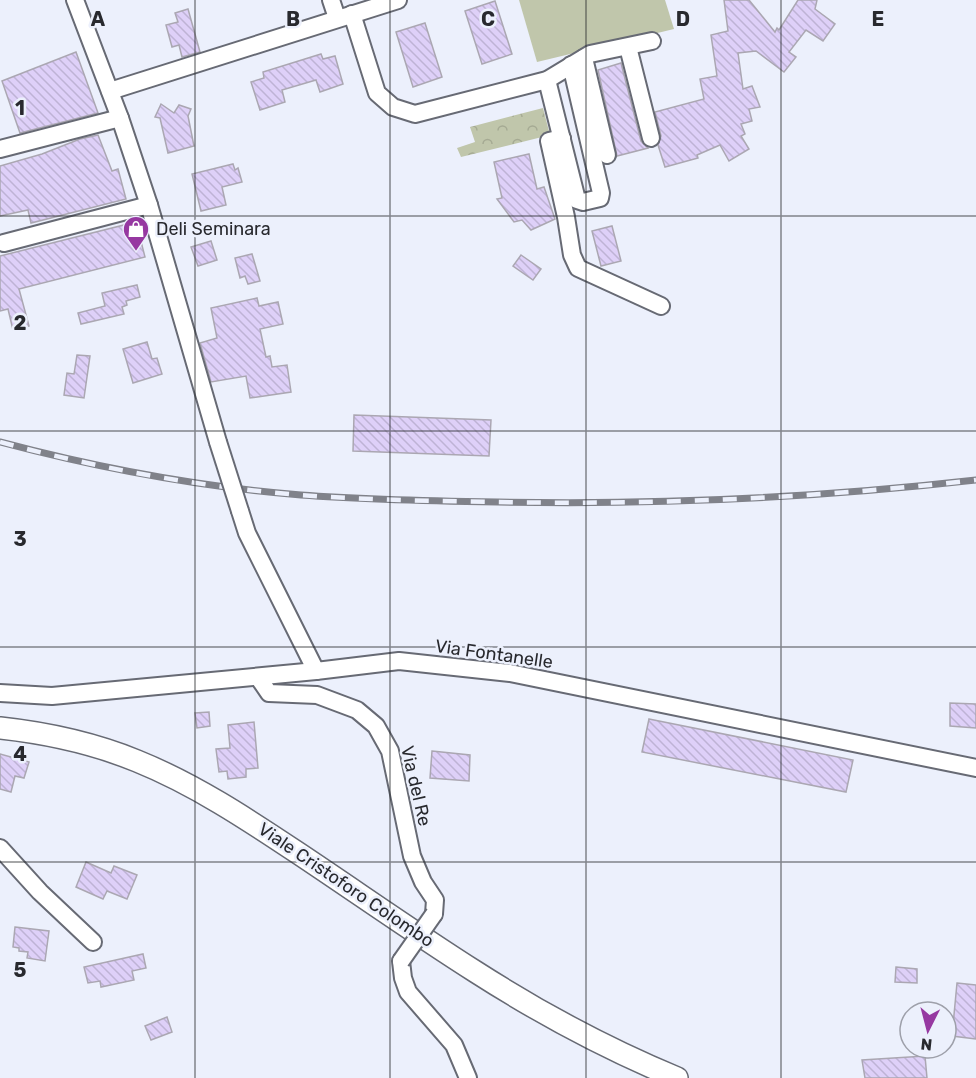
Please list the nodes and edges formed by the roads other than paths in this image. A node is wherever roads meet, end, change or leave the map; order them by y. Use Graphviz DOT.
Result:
graph roads {
  1 [pos="75,0"];
  2 [pos="331,0"];
  3 [pos="398,0"];
  4 [pos="345,16"];
  5 [pos="652,41"];
  6 [pos="628,47"];
  7 [pos="577,62"];
  8 [pos="547,80"];
  9 [pos="110,91"];
  10 [pos="120,118"];
  11 [pos="562,138"];
  12 [pos="651,138"];
  13 [pos="0,149"];
  14 [pos="607,156"];
  15 [pos="149,205"];
  16 [pos="4,243"];
  17 [pos="661,306"];
  18 [pos="316,671"];
  19 [pos="258,677"];
  20 [pos="0,693"];
  21 [pos="0,728"];
  22 [pos="976,768"];
  23 [pos="0,848"];
  24 [pos="93,942"];
  25 [pos="468,1078"];
  26 [pos="677,1078"];
  1 -- 9 [label="street"];
  2 -- 4 [label="street"];
  3 -- 4 [label="street"];
  4 -- 8 [label="street"];
  4 -- 9 [label="street"];
  5 -- 6 [label="street"];
  6 -- 7 [label="street"];
  6 -- 12 [label="street"];
  7 -- 8 [label="street"];
  7 -- 11 [label="street"];
  7 -- 14 [label="street"];
  8 -- 11 [label="street"];
  9 -- 10 [label="street"];
  10 -- 13 [label="street"];
  10 -- 15 [label="street"];
  11 -- 17 [label="street"];
  15 -- 16 [label="street"];
  15 -- 18 [label="street, bridge"];
  18 -- 19 [label="street, Via Fontanelle"];
  18 -- 22 [label="street, Via Fontanelle"];
  19 -- 20 [label="street, Via Fontanelle"];
  19 -- 25 [label="street, Via del Re, bridge"];
  21 -- 26 [label="main road, Viale Cristoforo Colombo"];
  23 -- 24 [label="street"];
}
